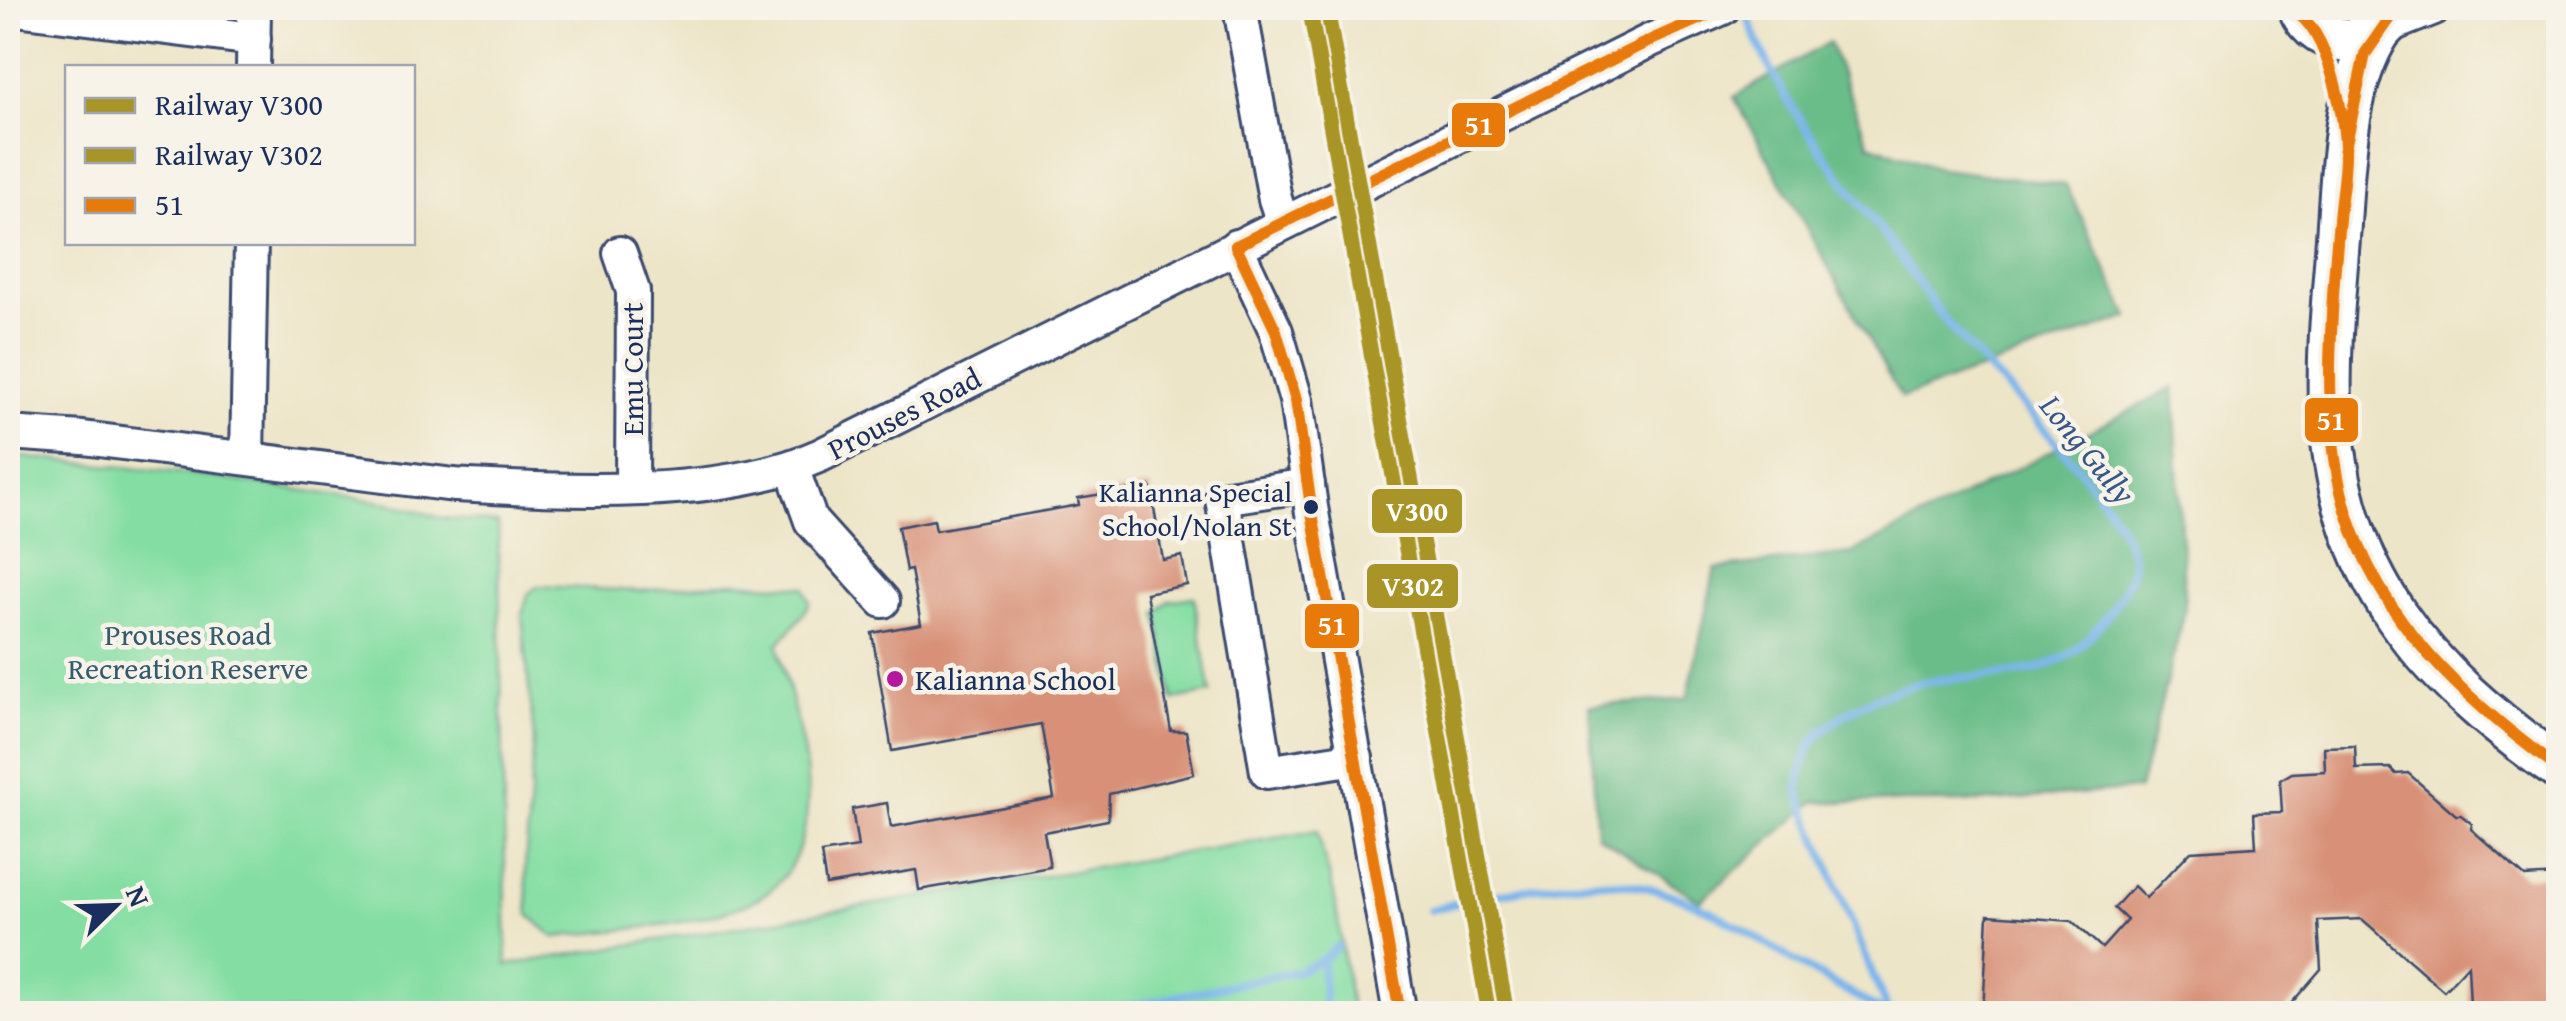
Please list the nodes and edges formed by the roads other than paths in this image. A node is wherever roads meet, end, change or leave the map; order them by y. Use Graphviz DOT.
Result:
graph roads {
  1 [pos="8,8"];
  2 [pos="1240,8"];
  3 [pos="1723,8"];
  4 [pos="2434,8"];
  5 [pos="2300,14"];
  6 [pos="2387,22"];
  7 [pos="254,38"];
  8 [pos="2344,147"];
  9 [pos="1283,223"];
  10 [pos="250,245"];
  11 [pos="1236,246"];
  12 [pos="620,253"];
  13 [pos="8,434"];
  14 [pos="247,458"];
  15 [pos="792,468"];
  16 [pos="1308,485"];
  17 [pos="632,487"];
  18 [pos="883,601"];
  19 [pos="1356,758"];
  20 [pos="2558,768"];
  21 [pos="1400,1014"];
  1 -- 7 [label="street"];
  2 -- 9 [label="street"];
  3 -- 9 [label="street, Prouses Road"];
  4 -- 6 [label="street"];
  5 -- 6 [label="main road"];
  5 -- 8 [label="main road"];
  6 -- 8 [label="main road"];
  8 -- 20 [label="main road"];
  9 -- 11 [label="street, Prouses Road"];
  10 -- 14 [label="street"];
  11 -- 15 [label="street, Prouses Road"];
  11 -- 16 [label="street"];
  12 -- 17 [label="street, Emu Court"];
  13 -- 14 [label="street, Prouses Road"];
  14 -- 17 [label="street, Prouses Road"];
  15 -- 17 [label="street, Prouses Road"];
  15 -- 18 [label="street"];
  16 -- 19 [label="street"];
  16 -- 19 [label="street"];
  19 -- 21 [label="street"];
}
